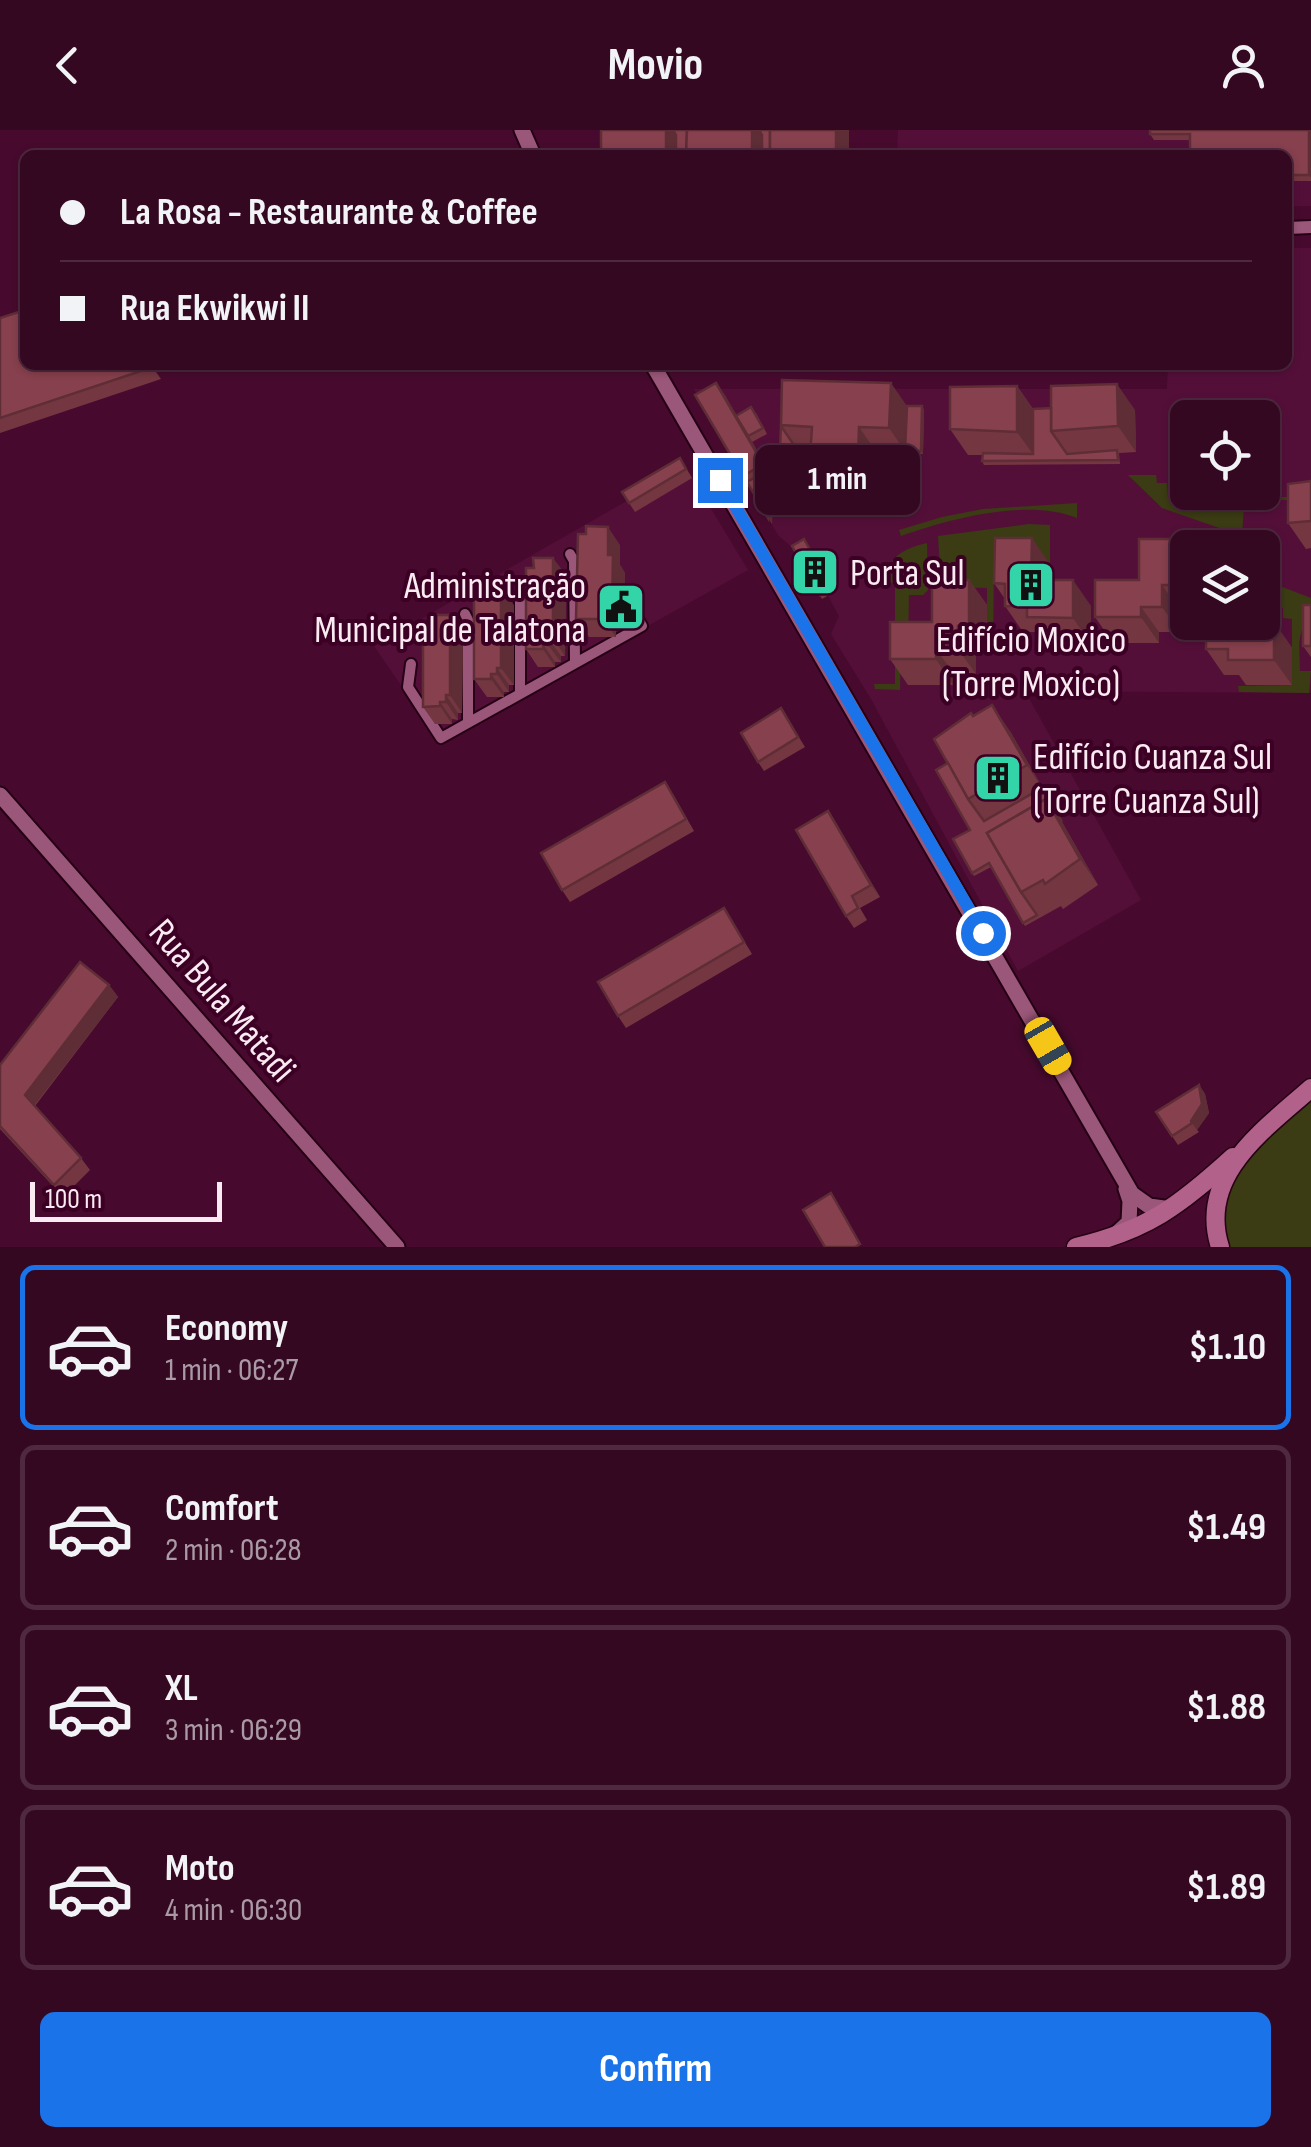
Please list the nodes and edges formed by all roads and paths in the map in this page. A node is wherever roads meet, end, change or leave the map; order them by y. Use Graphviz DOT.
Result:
graph roads {
  1 [pos="656,370"];
  2 [pos="570,554"];
  3 [pos="516,585"];
  4 [pos="634,612"];
  5 [pos="465,614"];
  6 [pos="575,662"];
  7 [pos="411,664"];
  8 [pos="520,692"];
  9 [pos="468,722"];
  10 [pos="0,796"];
  11 [pos="1311,1088"];
  12 [pos="1240,1150"];
  13 [pos="1120,1171"];
  14 [pos="1174,1208"];
  15 [pos="1108,1239"];
  16 [pos="396,1247"];
  17 [pos="1076,1247"];
  18 [pos="1220,1247"];
  1 -- 13 [label="street"];
  2 -- 6 [label="street"];
  3 -- 8 [label="street"];
  4 -- 6 [label="street"];
  5 -- 9 [label="street"];
  6 -- 8 [label="street"];
  7 -- 9 [label="street"];
  8 -- 9 [label="street"];
  10 -- 16 [label="street, Rua Bula Matadi"];
  11 -- 12 [label="main road"];
  12 -- 14 [label="main road"];
  12 -- 18 [label="main road"];
  13 -- 14 [label="street"];
  13 -- 15 [label="street"];
  14 -- 15 [label="main road"];
  15 -- 17 [label="main road"];
}
